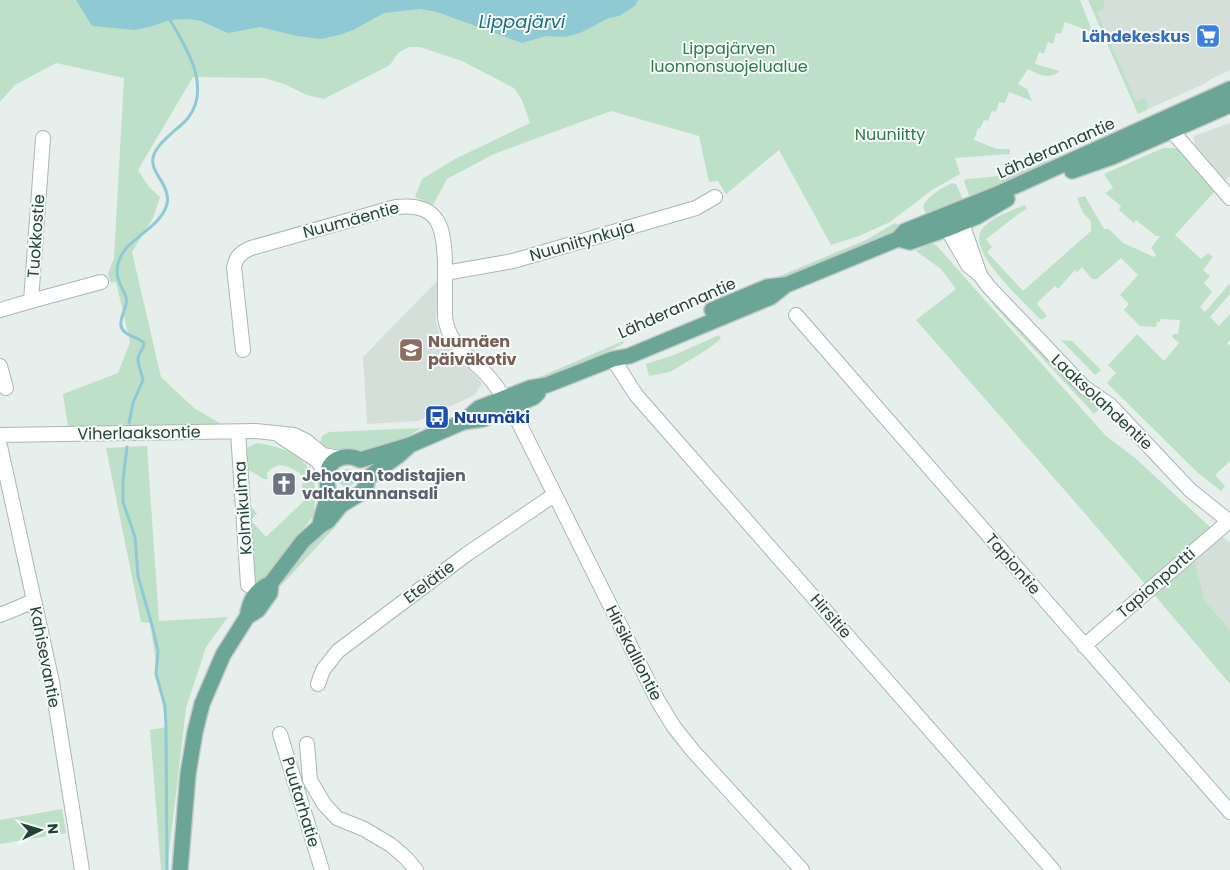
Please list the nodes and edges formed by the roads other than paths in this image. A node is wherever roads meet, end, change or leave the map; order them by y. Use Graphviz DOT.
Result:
graph roads {
  1 [pos="1230,89"];
  2 [pos="1230,105"];
  3 [pos="1166,125"];
  4 [pos="44,138"];
  5 [pos="715,197"];
  6 [pos="1230,198"];
  7 [pos="952,220"];
  8 [pos="445,273"];
  9 [pos="101,282"];
  10 [pos="31,301"];
  11 [pos="0,310"];
  12 [pos="796,315"];
  13 [pos="242,350"];
  14 [pos="613,359"];
  15 [pos="0,366"];
  16 [pos="6,388"];
  17 [pos="508,402"];
  18 [pos="238,432"];
  19 [pos="277,434"];
  20 [pos="0,435"];
  21 [pos="410,445"];
  22 [pos="0,446"];
  23 [pos="339,458"];
  24 [pos="360,460"];
  25 [pos="368,478"];
  26 [pos="328,482"];
  27 [pos="554,495"];
  28 [pos="354,497"];
  29 [pos="1230,521"];
  30 [pos="320,526"];
  31 [pos="248,584"];
  32 [pos="34,601"];
  33 [pos="0,615"];
  34 [pos="1084,646"];
  35 [pos="318,684"];
  36 [pos="280,734"];
  37 [pos="307,744"];
  38 [pos="1230,812"];
  39 [pos="82,870"];
  40 [pos="180,870"];
  41 [pos="322,870"];
  42 [pos="416,870"];
  43 [pos="802,870"];
  44 [pos="1052,870"];
  1 -- 3 [label="main road, Lähderannantie"];
  2 -- 3 [label="main road, Lähderannantie"];
  3 -- 6 [label="street"];
  3 -- 7 [label="main road, Lähderannantie"];
  4 -- 10 [label="street, Tuokkostie"];
  5 -- 8 [label="street, Nuuniitynkuja"];
  7 -- 14 [label="main road, Lähderannantie"];
  7 -- 29 [label="street, Laaksolahdentie"];
  8 -- 13 [label="street, Nuumäentie"];
  8 -- 17 [label="street, Nuumäentie"];
  9 -- 10 [label="street"];
  10 -- 11 [label="street, Tuokkostie"];
  12 -- 34 [label="street, Tapiontie"];
  14 -- 17 [label="main road, Lähderannantie"];
  14 -- 44 [label="street, Hirsitie"];
  15 -- 16 [label="street"];
  17 -- 21 [label="main road, Lähderannantie"];
  17 -- 27 [label="street, Hirsikalliontie"];
  18 -- 19 [label="street, Viherlaaksontie"];
  18 -- 20 [label="street, Viherlaaksontie"];
  18 -- 31 [label="street, Kolmikulma"];
  19 -- 23 [label="street, Viherlaaksontie"];
  19 -- 26 [label="street"];
  21 -- 24 [label="main road, Lähderannantie"];
  21 -- 25 [label="main road, Lähderannantie"];
  22 -- 32 [label="street, Kahisevantie"];
  23 -- 24 [label="main road"];
  23 -- 26 [label="main road"];
  24 -- 25 [label="street"];
  25 -- 28 [label="main road"];
  26 -- 28 [label="street"];
  26 -- 30 [label="main road"];
  27 -- 35 [label="street, Etelätie"];
  27 -- 43 [label="street, Hirsikalliontie"];
  28 -- 30 [label="main road"];
  29 -- 34 [label="street, Tapionportti"];
  30 -- 40 [label="main road"];
  32 -- 33 [label="street"];
  32 -- 39 [label="street, Kahisevantie"];
  34 -- 38 [label="street, Tapiontie"];
  36 -- 41 [label="street, Puutarhatie"];
  37 -- 42 [label="street"];
}
